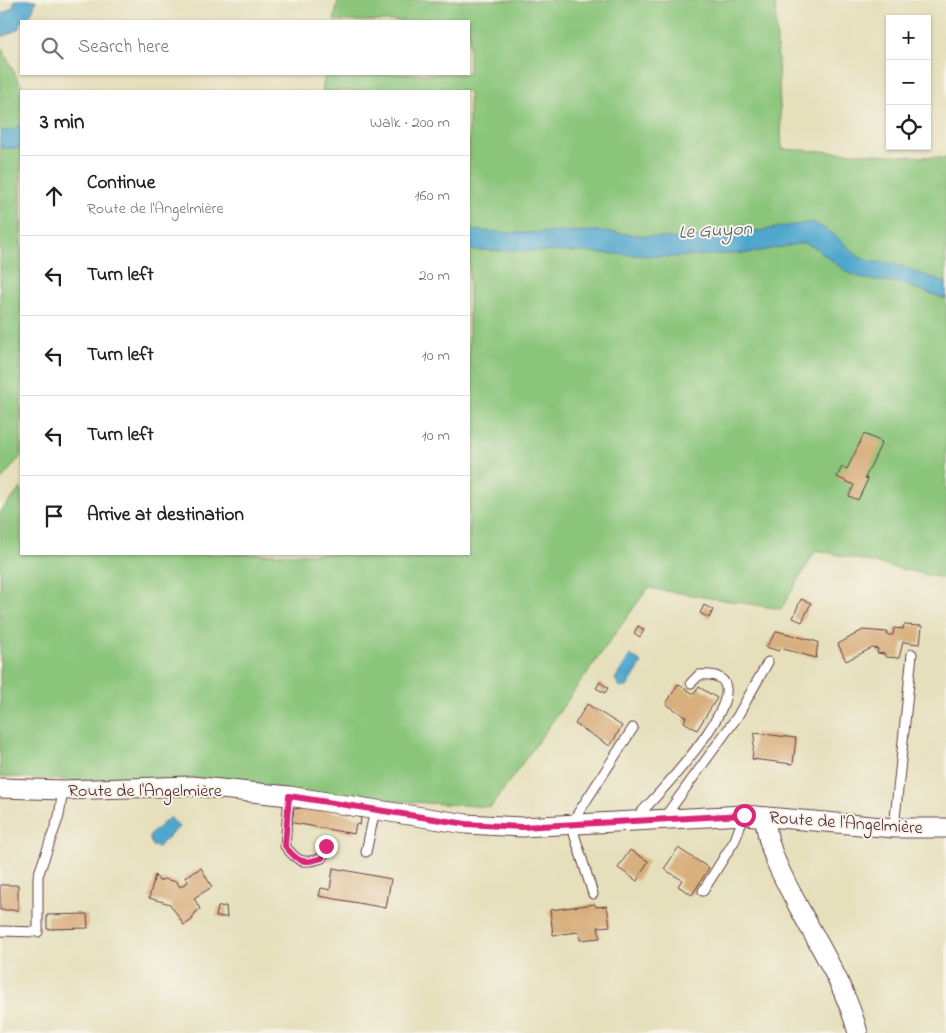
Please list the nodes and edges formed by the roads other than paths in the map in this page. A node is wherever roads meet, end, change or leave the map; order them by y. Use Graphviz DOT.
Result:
graph roads {
  1 [pos="912,654"];
  2 [pos="768,662"];
  3 [pos="691,683"];
  4 [pos="633,728"];
  5 [pos="0,788"];
  6 [pos="63,790"];
  7 [pos="289,796"];
  8 [pos="375,810"];
  9 [pos="744,815"];
  10 [pos="765,816"];
  11 [pos="664,819"];
  12 [pos="633,821"];
  13 [pos="571,824"];
  14 [pos="894,828"];
  15 [pos="946,828"];
  16 [pos="326,846"];
  17 [pos="366,852"];
  18 [pos="703,891"];
  19 [pos="592,894"];
  20 [pos="0,932"];
  21 [pos="858,1033"];
  1 -- 14 [label="lane"];
  2 -- 11 [label="lane"];
  3 -- 12 [label="lane"];
  4 -- 13 [label="lane"];
  5 -- 6 [label="street, Route de l'Angelmière"];
  6 -- 7 [label="street, Route de l'Angelmière"];
  6 -- 20 [label="lane"];
  7 -- 8 [label="street, Route de l'Angelmière"];
  7 -- 16 [label="lane"];
  8 -- 13 [label="street, Route de l'Angelmière"];
  8 -- 17 [label="lane"];
  9 -- 10 [label="street, Route de l'Angelmière"];
  9 -- 11 [label="street, Route de l'Angelmière"];
  9 -- 18 [label="lane"];
  10 -- 14 [label="street, Route de l'Angelmière"];
  10 -- 21 [label="street"];
  11 -- 12 [label="street, Route de l'Angelmière"];
  12 -- 13 [label="street, Route de l'Angelmière"];
  13 -- 19 [label="lane"];
  14 -- 15 [label="street, Route de l'Angelmière"];
}
